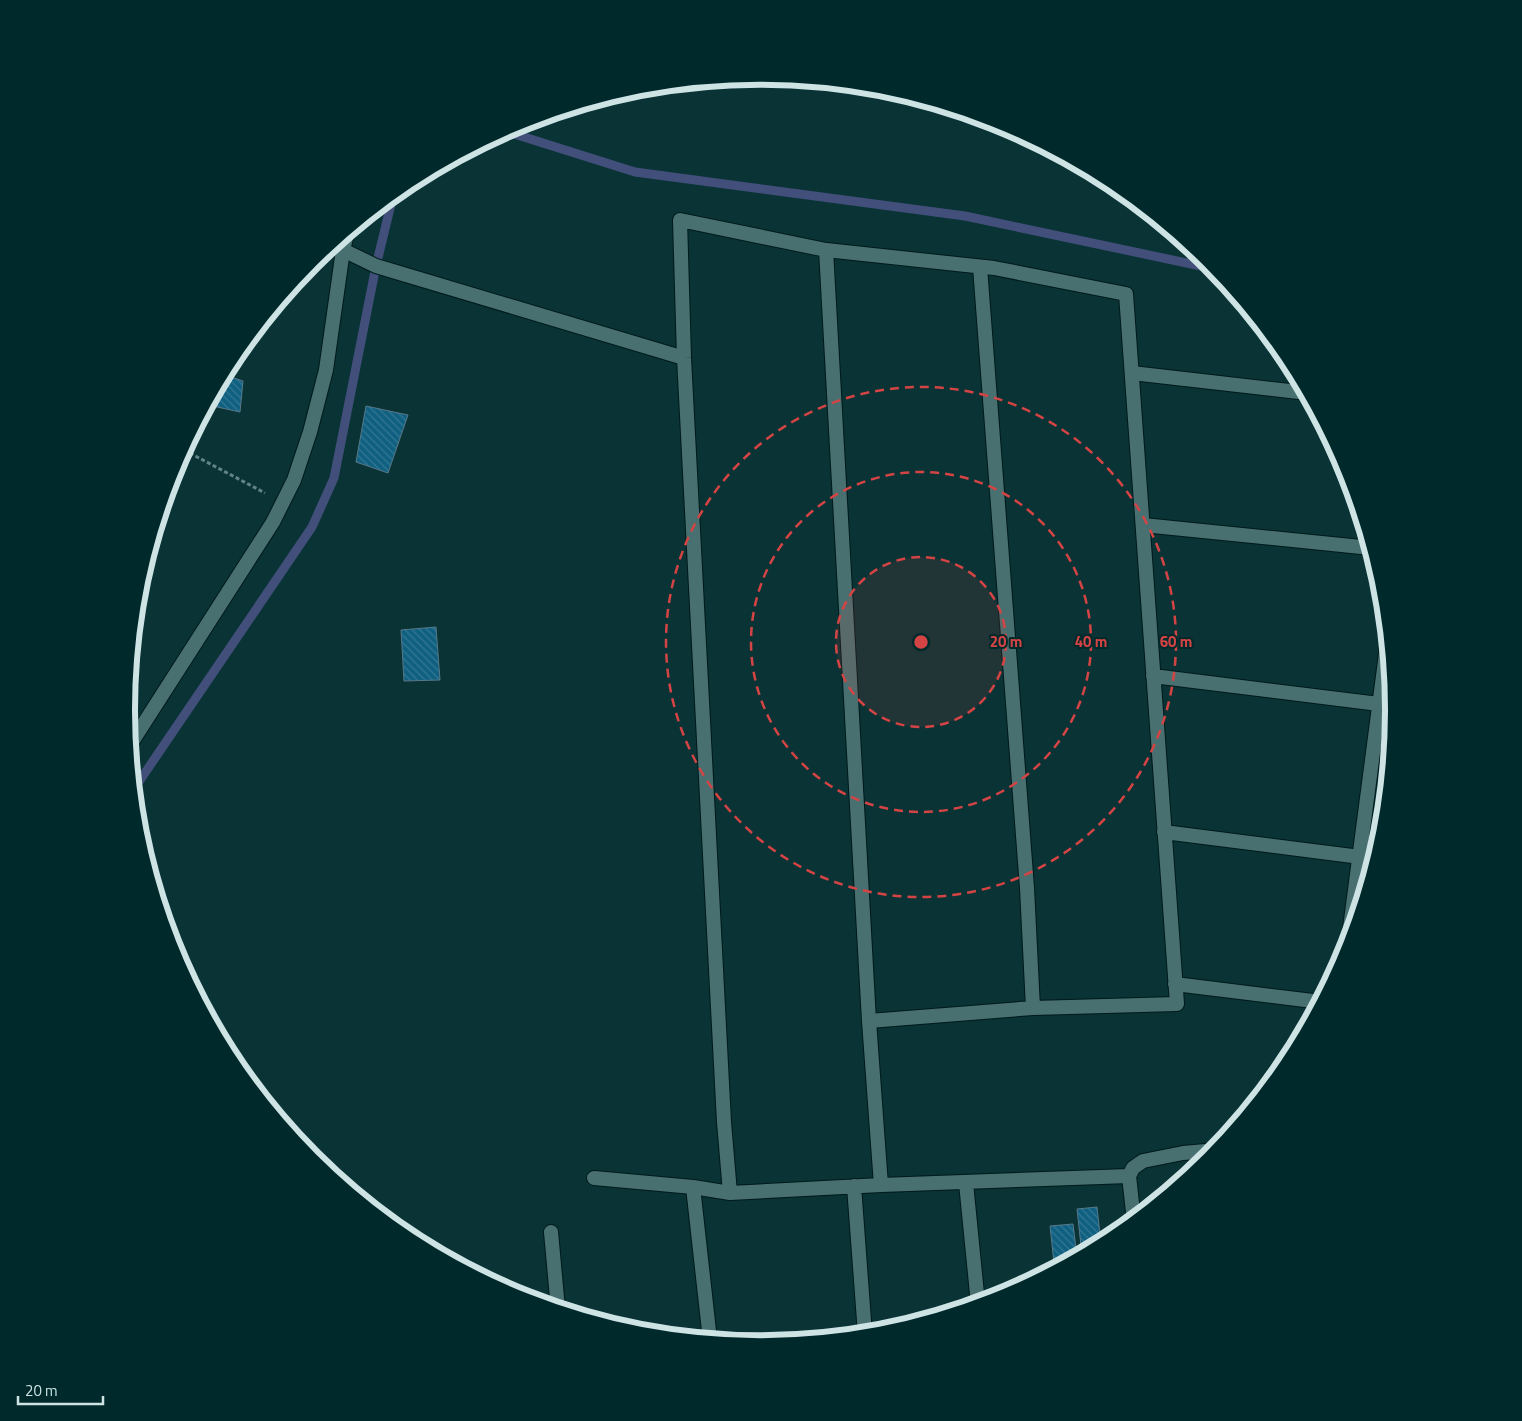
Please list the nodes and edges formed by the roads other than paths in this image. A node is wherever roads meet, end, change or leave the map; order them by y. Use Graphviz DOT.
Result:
graph roads {
  1 [pos="344,244"];
  2 [pos="343,250"];
  3 [pos="826,250"];
  4 [pos="980,267"];
  5 [pos="684,358"];
  6 [pos="1132,373"];
  7 [pos="1299,392"];
  8 [pos="1143,525"];
  9 [pos="1365,547"];
  10 [pos="1384,664"];
  11 [pos="1153,676"];
  12 [pos="1379,704"];
  13 [pos="1386,705"];
  14 [pos="136,735"];
  15 [pos="1164,832"];
  16 [pos="1360,858"];
  17 [pos="1368,859"];
  18 [pos="1353,911"];
  19 [pos="1175,984"];
  20 [pos="1315,1001"];
  21 [pos="1033,1008"];
  22 [pos="870,1020"];
  23 [pos="1205,1151"];
  24 [pos="1129,1176"];
  25 [pos="594,1178"];
  26 [pos="966,1183"];
  27 [pos="881,1185"];
  28 [pos="854,1186"];
  29 [pos="693,1187"];
  30 [pos="730,1194"];
  31 [pos="1133,1213"];
  32 [pos="551,1232"];
  33 [pos="977,1297"];
  34 [pos="557,1302"];
  35 [pos="864,1327"];
  36 [pos="709,1334"];
  1 -- 2 [label="street"];
  2 -- 5 [label="street"];
  2 -- 14 [label="street"];
  3 -- 4 [label="street"];
  3 -- 5 [label="street"];
  3 -- 22 [label="street"];
  4 -- 6 [label="street"];
  4 -- 21 [label="street"];
  5 -- 30 [label="street"];
  6 -- 7 [label="street"];
  6 -- 8 [label="street"];
  8 -- 9 [label="street"];
  8 -- 11 [label="street"];
  10 -- 12 [label="street"];
  11 -- 12 [label="street"];
  11 -- 15 [label="street"];
  12 -- 13 [label="street"];
  12 -- 16 [label="street"];
  15 -- 16 [label="street"];
  15 -- 19 [label="street"];
  16 -- 17 [label="street"];
  16 -- 18 [label="street"];
  19 -- 20 [label="street"];
  19 -- 21 [label="street"];
  21 -- 22 [label="street"];
  22 -- 27 [label="street"];
  23 -- 24 [label="street"];
  24 -- 26 [label="street"];
  24 -- 31 [label="street"];
  25 -- 29 [label="street"];
  26 -- 27 [label="street"];
  26 -- 33 [label="street"];
  27 -- 28 [label="street"];
  28 -- 30 [label="street"];
  28 -- 35 [label="street"];
  29 -- 30 [label="street"];
  29 -- 36 [label="street"];
  32 -- 34 [label="street"];
}
